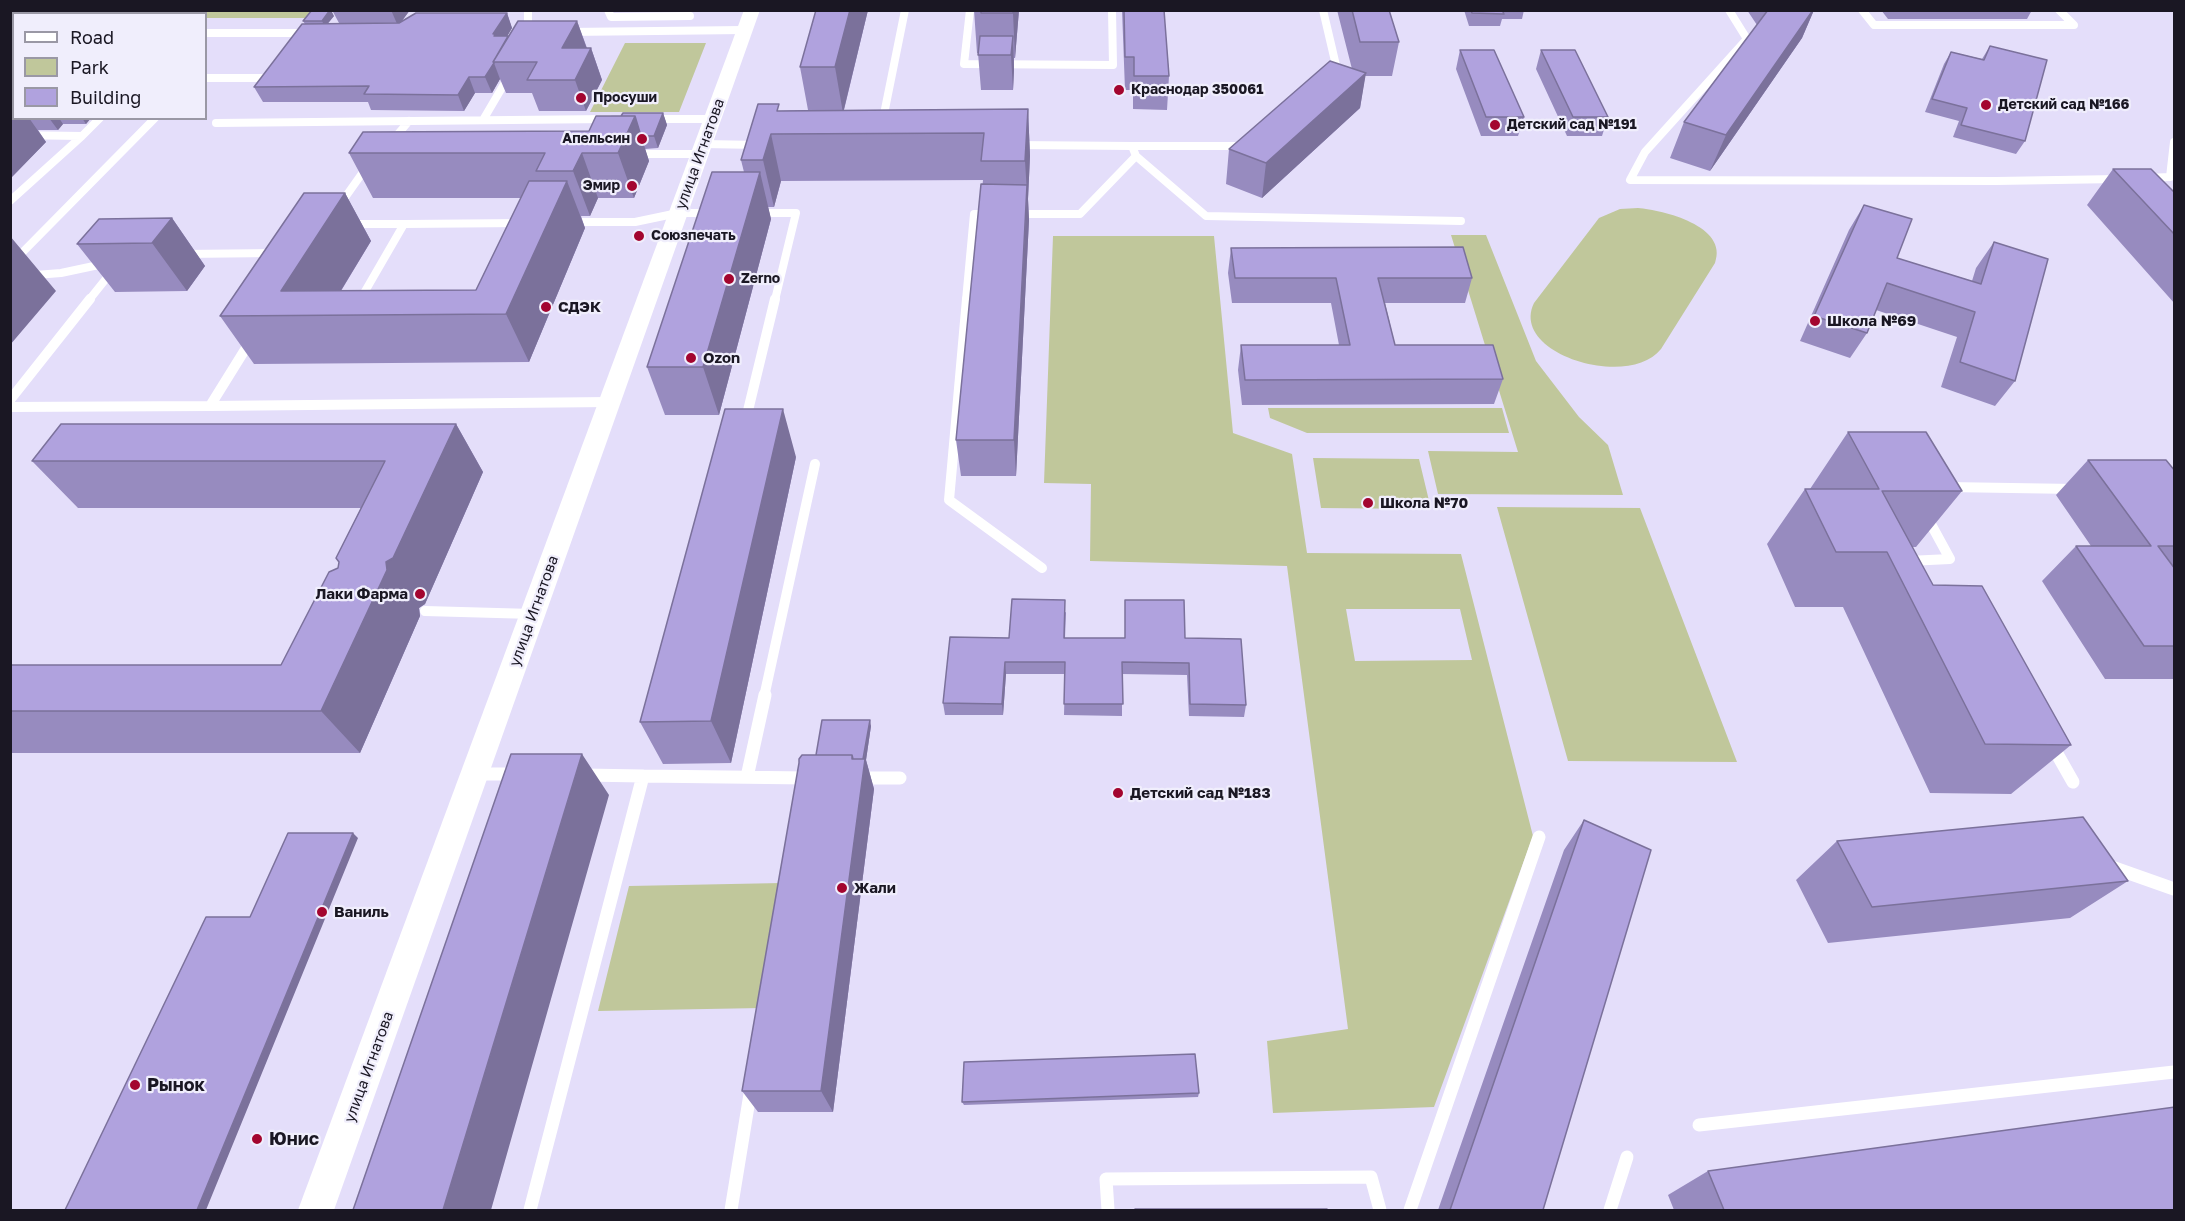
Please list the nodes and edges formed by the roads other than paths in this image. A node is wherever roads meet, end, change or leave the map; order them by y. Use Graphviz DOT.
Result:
graph roads {
  1 [pos="528,10"];
  2 [pos="608,10"];
  3 [pos="752,10"];
  4 [pos="905,10"];
  5 [pos="970,10"];
  6 [pos="1112,10"];
  7 [pos="1323,10"];
  8 [pos="1728,10"];
  9 [pos="1862,10"];
  10 [pos="2059,10"];
  11 [pos="691,13"];
  12 [pos="744,30"];
  13 [pos="690,31"];
  14 [pos="534,32"];
  15 [pos="544,32"];
  16 [pos="554,32"];
  17 [pos="207,33"];
  18 [pos="307,33"];
  19 [pos="318,33"];
  20 [pos="301,41"];
  21 [pos="528,42"];
  22 [pos="281,65"];
  23 [pos="511,71"];
  24 [pos="207,78"];
  25 [pos="1330,82"];
  26 [pos="623,119"];
  27 [pos="646,119"];
  28 [pos="712,119"];
  29 [pos="97,120"];
  30 [pos="153,120"];
  31 [pos="483,120"];
  32 [pos="409,121"];
  33 [pos="216,123"];
  34 [pos="880,134"];
  35 [pos="10,135"];
  36 [pos="82,136"];
  37 [pos="2175,142"];
  38 [pos="771,145"];
  39 [pos="1005,145"];
  40 [pos="1132,146"];
  41 [pos="1256,147"];
  42 [pos="702,149"];
  43 [pos="382,150"];
  44 [pos="630,154"];
  45 [pos="1136,156"];
  46 [pos="375,157"];
  47 [pos="2172,176"];
  48 [pos="1695,178"];
  49 [pos="2135,178"];
  50 [pos="2123,179"];
  51 [pos="1718,186"];
  52 [pos="11,200"];
  53 [pos="678,213"];
  54 [pos="724,213"];
  55 [pos="748,213"];
  56 [pos="997,214"];
  57 [pos="1009,214"];
  58 [pos="333,215"];
  59 [pos="1461,221"];
  60 [pos="564,222"];
  61 [pos="529,223"];
  62 [pos="338,224"];
  63 [pos="404,224"];
  64 [pos="284,253"];
  65 [pos="176,254"];
  66 [pos="10,265"];
  67 [pos="10,277"];
  68 [pos="354,311"];
  69 [pos="258,330"];
  70 [pos="10,400"];
  71 [pos="609,402"];
  72 [pos="210,406"];
  73 [pos="10,407"];
  74 [pos="744,424"];
  75 [pos="815,464"];
  76 [pos="1933,487"];
  77 [pos="2084,489"];
  78 [pos="1921,507"];
  79 [pos="1042,568"];
  80 [pos="1904,571"];
  81 [pos="425,611"];
  82 [pos="533,614"];
  83 [pos="2044,731"];
  84 [pos="476,774"];
  85 [pos="531,774"];
  86 [pos="576,775"];
  87 [pos="643,776"];
  88 [pos="747,777"];
  89 [pos="825,778"];
  90 [pos="847,778"];
  91 [pos="900,778"];
  92 [pos="2073,782"];
  93 [pos="1539,837"];
  94 [pos="2090,859"];
  95 [pos="2175,889"];
  96 [pos="754,1070"];
  97 [pos="2175,1072"];
  98 [pos="1699,1125"];
  99 [pos="1627,1157"];
  100 [pos="316,1210"];
  101 [pos="530,1210"];
  102 [pos="730,1210"];
  103 [pos="1108,1210"];
  104 [pos="1380,1210"];
  105 [pos="1410,1210"];
  106 [pos="1610,1210"];
  1 -- 14 [label="lane"];
  2 -- 11 [label="lane"];
  3 -- 12 [label="street, улица Игнатова"];
  4 -- 34 [label="lane"];
  5 -- 6 [label="lane"];
  7 -- 25 [label="lane"];
  8 -- 48 [label="lane"];
  9 -- 10 [label="lane"];
  11 -- 13 [label="lane"];
  12 -- 13 [label="lane"];
  12 -- 28 [label="street, улица Игнатова"];
  13 -- 16 [label="lane"];
  14 -- 15 [label="lane"];
  14 -- 21 [label="lane"];
  17 -- 18 [label="lane"];
  18 -- 19 [label="lane"];
  18 -- 20 [label="lane"];
  22 -- 24 [label="lane"];
  23 -- 31 [label="lane"];
  26 -- 31 [label="lane"];
  27 -- 28 [label="lane"];
  28 -- 42 [label="street, улица Игнатова"];
  29 -- 36 [label="lane"];
  30 -- 66 [label="lane"];
  31 -- 32 [label="lane"];
  32 -- 33 [label="lane"];
  32 -- 43 [label="lane"];
  35 -- 36 [label="lane"];
  36 -- 52 [label="lane"];
  37 -- 47 [label="lane"];
  38 -- 42 [label="lane"];
  39 -- 40 [label="lane"];
  40 -- 41 [label="lane"];
  40 -- 45 [label="lane"];
  42 -- 44 [label="lane"];
  42 -- 53 [label="street, улица Игнатова"];
  45 -- 57 [label="lane"];
  45 -- 59 [label="lane"];
  46 -- 58 [label="lane"];
  47 -- 49 [label="lane"];
  48 -- 50 [label="lane"];
  48 -- 51 [label="lane"];
  53 -- 54 [label="lane"];
  53 -- 60 [label="lane"];
  53 -- 71 [label="street, улица Игнатова"];
  55 -- 74 [label="lane"];
  56 -- 79 [label="lane"];
  61 -- 63 [label="lane"];
  62 -- 63 [label="lane"];
  63 -- 68 [label="lane"];
  64 -- 65 [label="lane"];
  67 -- 70 [label="lane"];
  69 -- 72 [label="lane"];
  71 -- 72 [label="lane"];
  71 -- 82 [label="street, улица Игнатова"];
  72 -- 73 [label="lane"];
  75 -- 88 [label="lane"];
  76 -- 77 [label="lane"];
  78 -- 80 [label="lane"];
  81 -- 82 [label="lane"];
  82 -- 84 [label="street, улица Игнатова"];
  83 -- 92 [label="lane"];
  84 -- 85 [label="lane"];
  84 -- 100 [label="street, улица Игнатова"];
  86 -- 87 [label="lane"];
  87 -- 88 [label="lane"];
  87 -- 101 [label="lane"];
  88 -- 89 [label="lane"];
  90 -- 91 [label="lane"];
  93 -- 105 [label="lane"];
  94 -- 95 [label="lane"];
  96 -- 102 [label="lane"];
  97 -- 98 [label="lane"];
  99 -- 106 [label="lane"];
  103 -- 104 [label="lane"];
}
